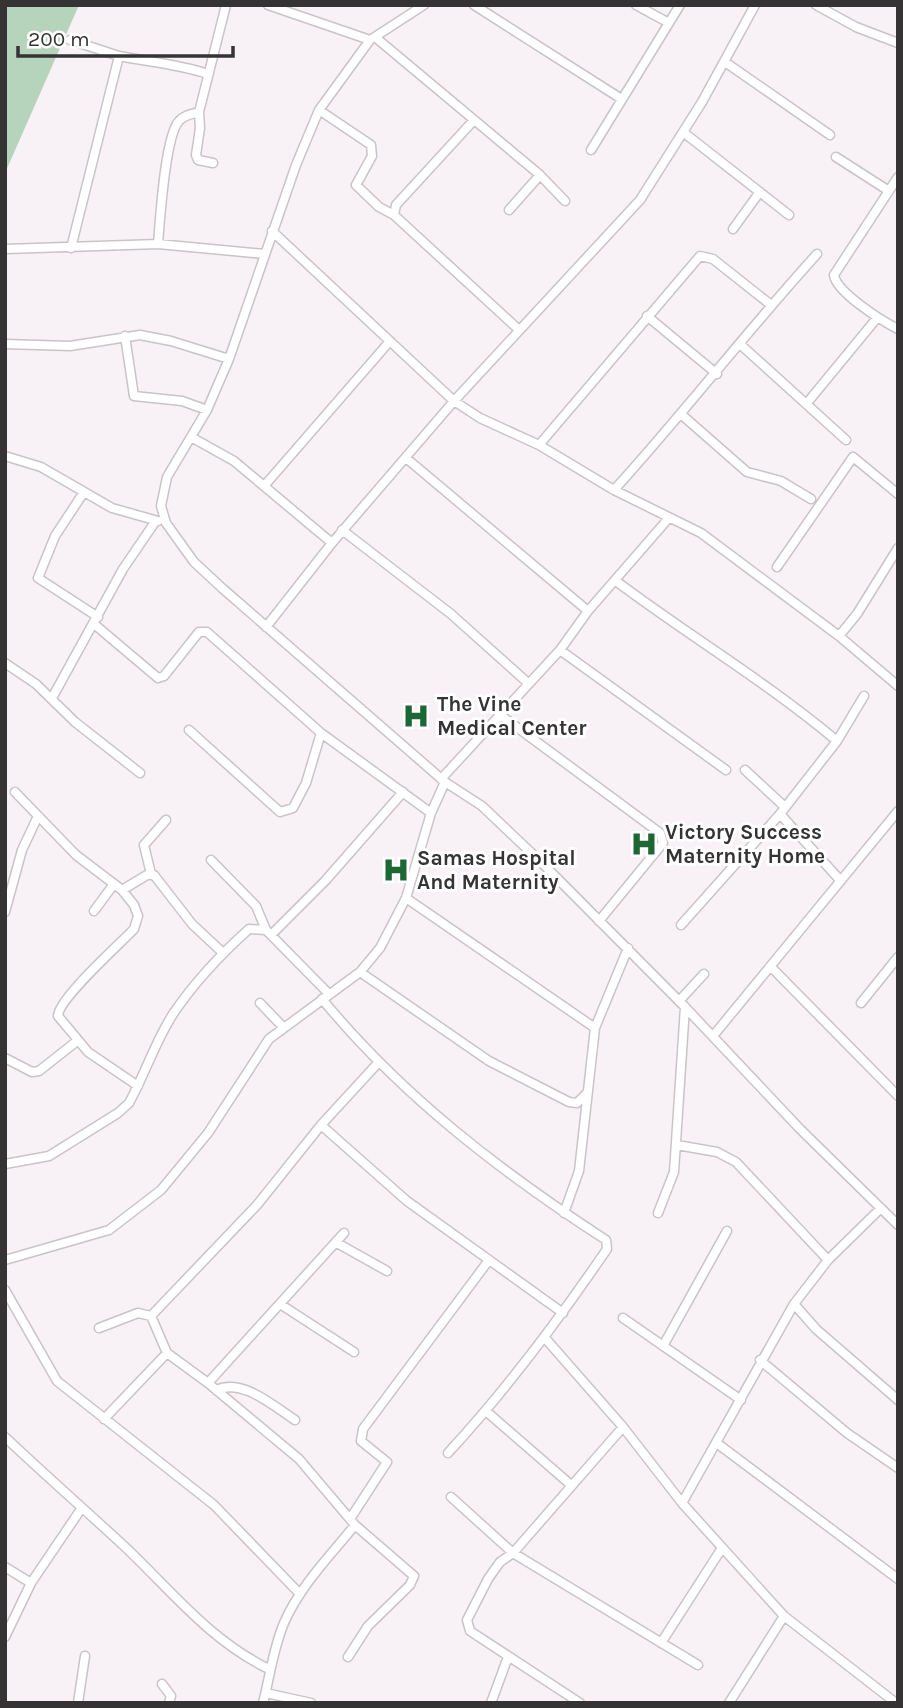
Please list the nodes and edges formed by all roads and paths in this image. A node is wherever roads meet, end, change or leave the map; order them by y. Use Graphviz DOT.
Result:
graph roads {
  1 [pos="226,5"];
  2 [pos="268,5"];
  3 [pos="424,5"];
  4 [pos="474,5"];
  5 [pos="636,5"];
  6 [pos="680,5"];
  7 [pos="755,5"];
  8 [pos="816,5"];
  9 [pos="669,23"];
  10 [pos="373,38"];
  11 [pos="70,40"];
  12 [pos="898,43"];
  13 [pos="119,56"];
  14 [pos="725,62"];
  15 [pos="208,74"];
  16 [pos="620,97"];
  17 [pos="319,110"];
  18 [pos="199,112"];
  19 [pos="474,120"];
  20 [pos="683,132"];
  21 [pos="830,135"];
  22 [pos="591,150"];
  23 [pos="836,157"];
  24 [pos="212,163"];
  25 [pos="540,175"];
  26 [pos="898,177"];
  27 [pos="889,191"];
  28 [pos="759,193"];
  29 [pos="565,201"];
  30 [pos="509,210"];
  31 [pos="394,215"];
  32 [pos="789,215"];
  33 [pos="733,229"];
  34 [pos="272,231"];
  35 [pos="158,244"];
  36 [pos="5,248"];
  37 [pos="71,248"];
  38 [pos="265,254"];
  39 [pos="817,254"];
  40 [pos="771,305"];
  41 [pos="647,316"];
  42 [pos="877,318"];
  43 [pos="518,329"];
  44 [pos="898,330"];
  45 [pos="125,336"];
  46 [pos="390,341"];
  47 [pos="5,344"];
  48 [pos="741,345"];
  49 [pos="229,359"];
  50 [pos="717,374"];
  51 [pos="454,401"];
  52 [pos="807,403"];
  53 [pos="207,410"];
  54 [pos="682,415"];
  55 [pos="191,437"];
  56 [pos="846,440"];
  57 [pos="539,445"];
  58 [pos="5,456"];
  59 [pos="406,458"];
  60 [pos="265,485"];
  61 [pos="614,490"];
  62 [pos="85,492"];
  63 [pos="898,494"];
  64 [pos="811,499"];
  65 [pos="668,519"];
  66 [pos="159,521"];
  67 [pos="342,530"];
  68 [pos="332,543"];
  69 [pos="898,548"];
  70 [pos="777,567"];
  71 [pos="616,581"];
  72 [pos="588,611"];
  73 [pos="96,620"];
  74 [pos="266,627"];
  75 [pos="839,636"];
  76 [pos="560,650"];
  77 [pos="5,663"];
  78 [pos="528,683"];
  79 [pos="898,686"];
  80 [pos="864,696"];
  81 [pos="52,698"];
  82 [pos="499,714"];
  83 [pos="189,730"];
  84 [pos="321,733"];
  85 [pos="837,741"];
  86 [pos="726,770"];
  87 [pos="745,770"];
  88 [pos="139,773"];
  89 [pos="443,780"];
  90 [pos="15,792"];
  91 [pos="403,792"];
  92 [pos="782,811"];
  93 [pos="898,811"];
  94 [pos="430,813"];
  95 [pos="38,816"];
  96 [pos="166,820"];
  97 [pos="211,860"];
  98 [pos="151,874"];
  99 [pos="840,880"];
  100 [pos="118,887"];
  101 [pos="405,898"];
  102 [pos="94,911"];
  103 [pos="5,912"];
  104 [pos="599,921"];
  105 [pos="681,925"];
  106 [pos="269,932"];
  107 [pos="628,948"];
  108 [pos="222,952"];
  109 [pos="898,957"];
  110 [pos="772,968"];
  111 [pos="360,972"];
  112 [pos="704,974"];
  113 [pos="326,997"];
  114 [pos="260,1003"];
  115 [pos="861,1003"];
  116 [pos="682,1004"];
  117 [pos="283,1027"];
  118 [pos="595,1028"];
  119 [pos="713,1036"];
  120 [pos="77,1041"];
  121 [pos="5,1058"];
  122 [pos="377,1063"];
  123 [pos="138,1086"];
  124 [pos="587,1093"];
  125 [pos="898,1096"];
  126 [pos="321,1125"];
  127 [pos="677,1145"];
  128 [pos="5,1164"];
  129 [pos="881,1208"];
  130 [pos="564,1213"];
  131 [pos="658,1213"];
  132 [pos="898,1225"];
  133 [pos="727,1231"];
  134 [pos="344,1233"];
  135 [pos="337,1242"];
  136 [pos="489,1260"];
  137 [pos="828,1260"];
  138 [pos="5,1261"];
  139 [pos="387,1271"];
  140 [pos="5,1290"];
  141 [pos="280,1304"];
  142 [pos="794,1304"];
  143 [pos="563,1313"];
  144 [pos="151,1316"];
  145 [pos="623,1318"];
  146 [pos="99,1328"];
  147 [pos="545,1338"];
  148 [pos="663,1346"];
  149 [pos="354,1352"];
  150 [pos="167,1353"];
  151 [pos="760,1360"];
  152 [pos="208,1383"];
  153 [pos="216,1390"];
  154 [pos="741,1400"];
  155 [pos="898,1400"];
  156 [pos="487,1412"];
  157 [pos="104,1419"];
  158 [pos="295,1420"];
  159 [pos="623,1427"];
  160 [pos="5,1437"];
  161 [pos="718,1444"];
  162 [pos="448,1453"];
  163 [pos="898,1468"];
  164 [pos="571,1485"];
  165 [pos="451,1497"];
  166 [pos="682,1503"];
  167 [pos="81,1509"];
  168 [pos="353,1522"];
  169 [pos="722,1548"];
  170 [pos="513,1553"];
  171 [pos="5,1567"];
  172 [pos="898,1579"];
  173 [pos="31,1583"];
  174 [pos="300,1594"];
  175 [pos="784,1616"];
  176 [pos="5,1637"];
  177 [pos="662,1643"];
  178 [pos="85,1656"];
  179 [pos="348,1657"];
  180 [pos="508,1657"];
  181 [pos="698,1665"];
  182 [pos="269,1669"];
  183 [pos="162,1684"];
  184 [pos="266,1693"];
  185 [pos="731,1702"];
  186 [pos="78,1703"];
  187 [pos="169,1703"];
  188 [pos="263,1703"];
  189 [pos="311,1703"];
  190 [pos="491,1703"];
  191 [pos="580,1703"];
  192 [pos="897,1703"];
  1 -- 15 [label="street"];
  2 -- 10 [label="street"];
  3 -- 10 [label="street"];
  4 -- 16 [label="street"];
  5 -- 9 [label="street"];
  6 -- 9 [label="street"];
  7 -- 14 [label="street"];
  8 -- 12 [label="street"];
  9 -- 16 [label="street"];
  10 -- 17 [label="street"];
  10 -- 19 [label="street"];
  11 -- 13 [label="street"];
  13 -- 15 [label="street"];
  13 -- 37 [label="street"];
  14 -- 20 [label="street"];
  14 -- 21 [label="street"];
  15 -- 18 [label="street"];
  16 -- 22 [label="street"];
  17 -- 31 [label="street"];
  17 -- 34 [label="street"];
  18 -- 24 [label="street"];
  18 -- 35 [label="street"];
  19 -- 25 [label="street"];
  19 -- 31 [label="street"];
  20 -- 28 [label="street"];
  20 -- 43 [label="street"];
  23 -- 27 [label="street"];
  25 -- 29 [label="street"];
  25 -- 30 [label="street"];
  26 -- 27 [label="street"];
  27 -- 42 [label="street"];
  28 -- 32 [label="street"];
  28 -- 33 [label="street"];
  31 -- 43 [label="street"];
  34 -- 38 [label="street"];
  34 -- 46 [label="street"];
  35 -- 37 [label="street"];
  35 -- 38 [label="street"];
  36 -- 37 [label="street"];
  38 -- 49 [label="street"];
  39 -- 40 [label="street"];
  40 -- 41 [label="street"];
  40 -- 48 [label="street"];
  41 -- 50 [label="street"];
  41 -- 57 [label="street"];
  42 -- 44 [label="street"];
  42 -- 52 [label="street"];
  43 -- 51 [label="street"];
  45 -- 47 [label="street"];
  45 -- 49 [label="street"];
  45 -- 53 [label="street"];
  46 -- 51 [label="street"];
  46 -- 60 [label="street"];
  48 -- 50 [label="street"];
  48 -- 52 [label="street"];
  49 -- 53 [label="street"];
  50 -- 54 [label="street"];
  51 -- 57 [label="street"];
  51 -- 59 [label="street"];
  52 -- 56 [label="street"];
  53 -- 55 [label="street"];
  54 -- 61 [label="street"];
  54 -- 64 [label="street"];
  55 -- 60 [label="street"];
  55 -- 66 [label="street"];
  57 -- 61 [label="street"];
  58 -- 62 [label="street"];
  59 -- 67 [label="street"];
  59 -- 72 [label="street"];
  60 -- 68 [label="street"];
  61 -- 65 [label="street"];
  62 -- 66 [label="street"];
  62 -- 73 [label="street"];
  63 -- 70 [label="street"];
  65 -- 71 [label="street"];
  65 -- 75 [label="street"];
  66 -- 73 [label="street"];
  66 -- 74 [label="street"];
  67 -- 68 [label="street"];
  67 -- 78 [label="street"];
  68 -- 74 [label="street"];
  69 -- 75 [label="street"];
  71 -- 72 [label="street"];
  71 -- 85 [label="street"];
  72 -- 76 [label="street"];
  73 -- 81 [label="street"];
  73 -- 84 [label="street"];
  74 -- 89 [label="street"];
  75 -- 79 [label="street"];
  76 -- 78 [label="street"];
  76 -- 86 [label="street"];
  77 -- 81 [label="street"];
  78 -- 82 [label="street"];
  80 -- 85 [label="street"];
  81 -- 88 [label="street"];
  82 -- 89 [label="street"];
  82 -- 104 [label="street"];
  83 -- 84 [label="street"];
  84 -- 91 [label="street"];
  85 -- 92 [label="street"];
  87 -- 92 [label="street"];
  89 -- 94 [label="street"];
  89 -- 104 [label="street"];
  90 -- 95 [label="street"];
  91 -- 94 [label="street"];
  91 -- 106 [label="street"];
  92 -- 99 [label="street"];
  92 -- 105 [label="street"];
  93 -- 99 [label="street"];
  94 -- 101 [label="street"];
  95 -- 100 [label="street"];
  95 -- 103 [label="street"];
  96 -- 98 [label="street"];
  97 -- 106 [label="street"];
  98 -- 100 [label="street"];
  98 -- 108 [label="street"];
  99 -- 110 [label="street"];
  100 -- 102 [label="street"];
  100 -- 120 [label="street"];
  101 -- 111 [label="street"];
  101 -- 118 [label="street"];
  104 -- 107 [label="street"];
  106 -- 108 [label="street"];
  106 -- 113 [label="street"];
  107 -- 116 [label="street"];
  107 -- 118 [label="street"];
  108 -- 123 [label="street"];
  109 -- 115 [label="street"];
  110 -- 119 [label="street"];
  110 -- 125 [label="street"];
  111 -- 113 [label="street"];
  111 -- 124 [label="street"];
  112 -- 116 [label="street"];
  113 -- 117 [label="street"];
  113 -- 122 [label="street"];
  114 -- 117 [label="street"];
  116 -- 119 [label="street"];
  116 -- 127 [label="street"];
  117 -- 138 [label="street"];
  118 -- 124 [label="street"];
  119 -- 129 [label="street"];
  120 -- 121 [label="street"];
  120 -- 123 [label="street"];
  122 -- 126 [label="street"];
  122 -- 130 [label="street"];
  123 -- 128 [label="street"];
  124 -- 130 [label="street"];
  126 -- 136 [label="street"];
  126 -- 144 [label="street"];
  127 -- 131 [label="street"];
  127 -- 137 [label="street"];
  129 -- 132 [label="street"];
  129 -- 137 [label="street"];
  130 -- 143 [label="street"];
  133 -- 148 [label="street"];
  134 -- 135 [label="street"];
  135 -- 139 [label="street"];
  135 -- 141 [label="street"];
  136 -- 143 [label="street"];
  136 -- 168 [label="street"];
  137 -- 142 [label="street"];
  140 -- 157 [label="street"];
  141 -- 149 [label="street"];
  141 -- 152 [label="street"];
  142 -- 151 [label="street"];
  142 -- 155 [label="street"];
  143 -- 147 [label="street"];
  144 -- 146 [label="street"];
  144 -- 150 [label="street"];
  145 -- 148 [label="street"];
  147 -- 156 [label="street"];
  147 -- 159 [label="street"];
  148 -- 154 [label="street"];
  150 -- 152 [label="street"];
  150 -- 157 [label="street"];
  151 -- 154 [label="street"];
  151 -- 163 [label="street"];
  152 -- 153 [label="street"];
  153 -- 158 [label="street"];
  153 -- 168 [label="street"];
  154 -- 161 [label="street"];
  156 -- 162 [label="street"];
  156 -- 164 [label="street"];
  157 -- 174 [label="street"];
  159 -- 164 [label="street"];
  159 -- 166 [label="street"];
  160 -- 167 [label="street"];
  161 -- 166 [label="street"];
  161 -- 172 [label="street"];
  164 -- 170 [label="street"];
  165 -- 170 [label="street"];
  166 -- 169 [label="street"];
  167 -- 173 [label="street"];
  167 -- 182 [label="street"];
  168 -- 174 [label="street"];
  168 -- 179 [label="street"];
  169 -- 175 [label="street"];
  169 -- 177 [label="street"];
  170 -- 177 [label="street"];
  170 -- 180 [label="street"];
  171 -- 173 [label="street"];
  173 -- 176 [label="street"];
  174 -- 182 [label="street"];
  175 -- 185 [label="street"];
  175 -- 192 [label="street"];
  177 -- 181 [label="street"];
  178 -- 186 [label="street"];
  180 -- 190 [label="street"];
  180 -- 191 [label="street"];
  182 -- 184 [label="street"];
  183 -- 187 [label="street"];
  184 -- 188 [label="street"];
  184 -- 189 [label="street"];
}
